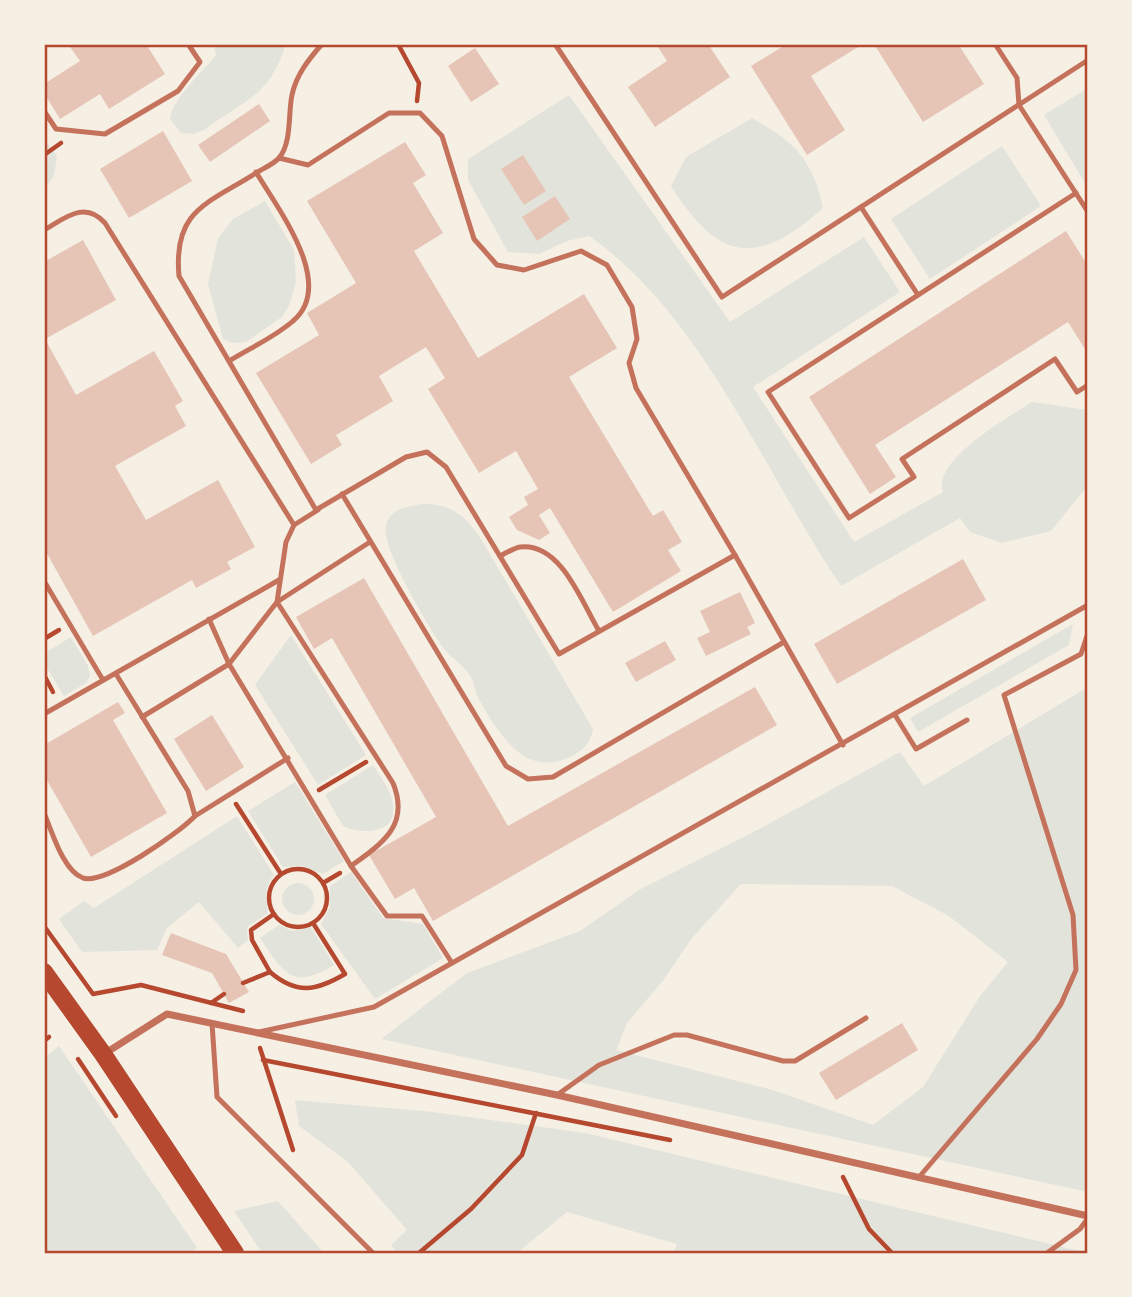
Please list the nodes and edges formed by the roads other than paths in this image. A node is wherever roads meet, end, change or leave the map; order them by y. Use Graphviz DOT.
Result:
graph roads {
  1 [pos="188,44"];
  2 [pos="322,44"];
  3 [pos="555,44"];
  4 [pos="995,44"];
  5 [pos="1088,60"];
  6 [pos="1019,105"];
  7 [pos="44,111"];
  8 [pos="279,158"];
  9 [pos="256,173"];
  10 [pos="1076,193"];
  11 [pos="861,207"];
  12 [pos="1088,212"];
  13 [pos="44,230"];
  14 [pos="918,295"];
  15 [pos="229,361"];
  16 [pos="1088,385"];
  17 [pos="342,495"];
  18 [pos="327,504"];
  19 [pos="294,525"];
  20 [pos="370,542"];
  21 [pos="735,555"];
  22 [pos="500,556"];
  23 [pos="279,580"];
  24 [pos="44,581"];
  25 [pos="277,601"];
  26 [pos="1088,605"];
  27 [pos="209,619"];
  28 [pos="599,631"];
  29 [pos="1088,634"];
  30 [pos="784,642"];
  31 [pos="229,664"];
  32 [pos="116,674"];
  33 [pos="103,680"];
  34 [pos="44,714"];
  35 [pos="895,715"];
  36 [pos="142,718"];
  37 [pos="967,720"];
  38 [pos="843,745"];
  39 [pos="288,758"];
  40 [pos="44,813"];
  41 [pos="195,816"];
  42 [pos="351,866"];
  43 [pos="452,963"];
  44 [pos="44,972"];
  45 [pos="866,1018"];
  46 [pos="212,1023"];
  47 [pos="256,1033"];
  48 [pos="103,1054"];
  49 [pos="557,1095"];
  50 [pos="920,1176"];
  51 [pos="1088,1217"];
  52 [pos="235,1253"];
  53 [pos="373,1253"];
  54 [pos="1047,1253"];
  1 -- 7 [label="lane"];
  2 -- 8 [label="lane"];
  3 -- 11 [label="lane"];
  4 -- 6 [label="lane"];
  5 -- 6 [label="lane"];
  6 -- 10 [label="lane"];
  6 -- 11 [label="lane"];
  8 -- 9 [label="lane"];
  8 -- 21 [label="lane"];
  9 -- 15 [label="lane"];
  9 -- 15 [label="lane"];
  10 -- 12 [label="lane"];
  10 -- 14 [label="lane"];
  11 -- 14 [label="lane"];
  13 -- 19 [label="lane"];
  14 -- 16 [label="lane"];
  15 -- 18 [label="lane"];
  17 -- 18 [label="lane"];
  17 -- 20 [label="lane"];
  17 -- 22 [label="lane"];
  18 -- 19 [label="lane"];
  19 -- 23 [label="lane"];
  20 -- 25 [label="lane"];
  20 -- 30 [label="lane"];
  21 -- 28 [label="lane"];
  21 -- 30 [label="lane"];
  22 -- 28 [label="lane"];
  22 -- 28 [label="lane"];
  23 -- 25 [label="lane"];
  23 -- 27 [label="lane"];
  24 -- 33 [label="lane"];
  25 -- 31 [label="lane"];
  25 -- 42 [label="lane"];
  26 -- 35 [label="lane"];
  27 -- 31 [label="lane"];
  27 -- 32 [label="lane"];
  29 -- 50 [label="lane"];
  30 -- 38 [label="lane"];
  31 -- 36 [label="lane"];
  31 -- 39 [label="lane"];
  32 -- 33 [label="lane"];
  32 -- 36 [label="lane"];
  33 -- 34 [label="lane"];
  35 -- 37 [label="lane"];
  35 -- 38 [label="lane"];
  36 -- 41 [label="lane"];
  38 -- 43 [label="lane"];
  39 -- 41 [label="lane"];
  39 -- 42 [label="lane"];
  40 -- 41 [label="lane"];
  42 -- 43 [label="lane"];
  43 -- 47 [label="lane"];
  44 -- 48 [label="main road"];
  45 -- 49 [label="lane"];
  46 -- 47 [label="street"];
  46 -- 48 [label="street"];
  46 -- 53 [label="lane"];
  47 -- 49 [label="street"];
  48 -- 52 [label="main road"];
  49 -- 50 [label="street"];
  50 -- 51 [label="street"];
  51 -- 54 [label="lane"];
}
